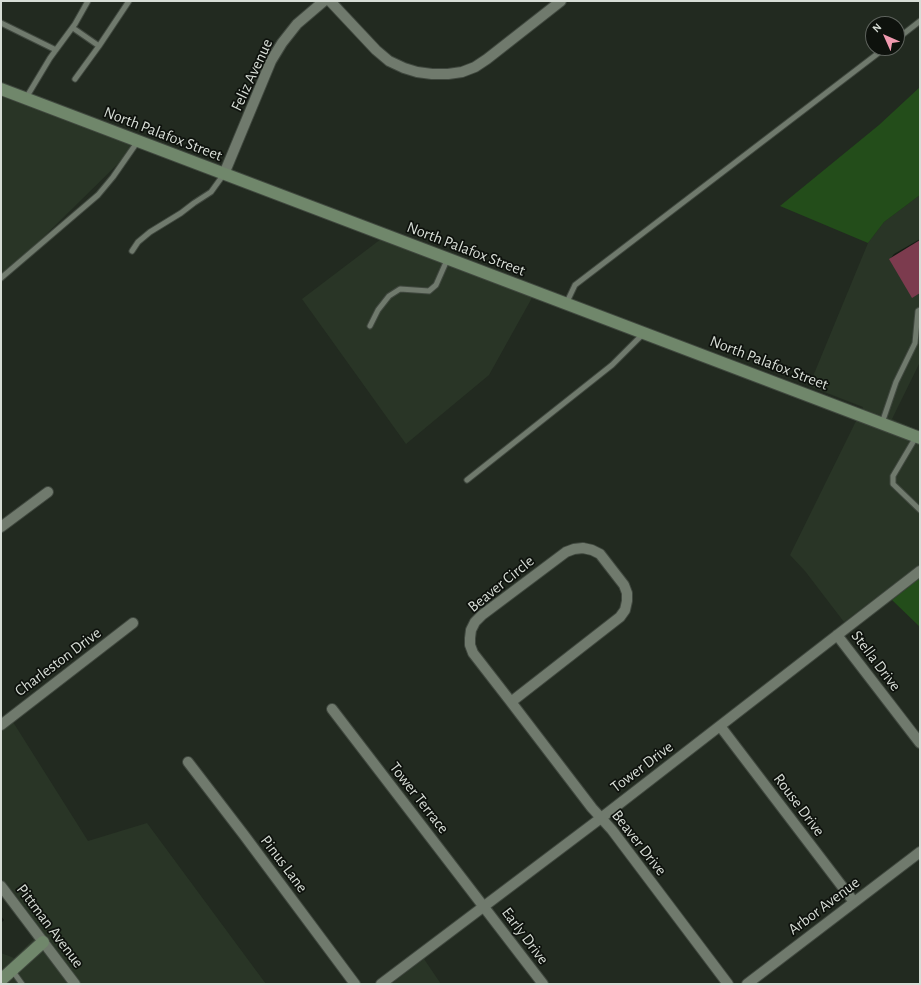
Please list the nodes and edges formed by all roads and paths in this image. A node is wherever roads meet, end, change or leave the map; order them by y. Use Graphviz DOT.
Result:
graph roads {
  1 [pos="88,1"];
  2 [pos="129,1"];
  3 [pos="324,1"];
  4 [pos="330,1"];
  5 [pos="561,1"];
  6 [pos="920,21"];
  7 [pos="1,23"];
  8 [pos="72,28"];
  9 [pos="905,33"];
  10 [pos="99,46"];
  11 [pos="56,50"];
  12 [pos="875,56"];
  13 [pos="75,79"];
  14 [pos="1,89"];
  15 [pos="26,98"];
  16 [pos="138,141"];
  17 [pos="224,174"];
  18 [pos="132,251"];
  19 [pos="448,259"];
  20 [pos="1,278"];
  21 [pos="566,304"];
  22 [pos="920,310"];
  23 [pos="370,326"];
  24 [pos="644,333"];
  25 [pos="920,339"];
  26 [pos="915,343"];
  27 [pos="882,423"];
  28 [pos="918,437"];
  29 [pos="467,480"];
  30 [pos="48,492"];
  31 [pos="920,510"];
  32 [pos="2,525"];
  33 [pos="920,571"];
  34 [pos="134,623"];
  35 [pos="837,635"];
  36 [pos="511,702"];
  37 [pos="332,709"];
  38 [pos="1,724"];
  39 [pos="720,726"];
  40 [pos="920,743"];
  41 [pos="188,762"];
  42 [pos="601,818"];
  43 [pos="920,852"];
  44 [pos="1,886"];
  45 [pos="854,902"];
  46 [pos="483,906"];
  47 [pos="43,942"];
  48 [pos="4,976"];
  49 [pos="22,984"];
  50 [pos="75,984"];
  51 [pos="355,984"];
  52 [pos="381,984"];
  53 [pos="543,984"];
  54 [pos="728,984"];
  55 [pos="747,984"];
  1 -- 8 [label="lane"];
  2 -- 10 [label="lane"];
  3 -- 17 [label="street, Feliz Avenue"];
  4 -- 5 [label="street"];
  6 -- 9 [label="lane"];
  7 -- 11 [label="lane"];
  8 -- 10 [label="lane"];
  8 -- 11 [label="lane"];
  10 -- 13 [label="lane"];
  11 -- 15 [label="lane"];
  12 -- 21 [label="lane"];
  14 -- 15 [label="main road, North Palafox Street"];
  15 -- 16 [label="main road, North Palafox Street"];
  16 -- 17 [label="main road, North Palafox Street"];
  16 -- 20 [label="lane"];
  17 -- 18 [label="lane"];
  17 -- 19 [label="main road, North Palafox Street"];
  19 -- 21 [label="main road, North Palafox Street"];
  19 -- 23 [label="lane"];
  21 -- 24 [label="main road, North Palafox Street"];
  22 -- 26 [label="lane"];
  24 -- 27 [label="main road, North Palafox Street"];
  24 -- 29 [label="lane"];
  25 -- 26 [label="lane"];
  26 -- 27 [label="lane"];
  27 -- 28 [label="main road, North Palafox Street"];
  28 -- 31 [label="lane"];
  30 -- 32 [label="street"];
  33 -- 35 [label="street, Tower Drive"];
  34 -- 38 [label="street, Charleston Drive"];
  35 -- 39 [label="street, Tower Drive"];
  35 -- 40 [label="street, Stella Drive"];
  36 -- 36 [label="street, Beaver Circle"];
  36 -- 42 [label="street, Beaver Drive"];
  37 -- 46 [label="street, Tower Terrace"];
  39 -- 42 [label="street, Tower Drive"];
  39 -- 45 [label="street, Rouse Drive"];
  41 -- 51 [label="street, Pinus Lane"];
  42 -- 46 [label="street, Tower Drive"];
  42 -- 54 [label="street, Beaver Drive"];
  43 -- 45 [label="street, Arbor Avenue"];
  44 -- 47 [label="street, Pittman Avenue"];
  45 -- 55 [label="street, Arbor Avenue"];
  46 -- 52 [label="street, Tower Drive"];
  46 -- 53 [label="street, Early Drive"];
  47 -- 48 [label="main road"];
  47 -- 50 [label="street, Pittman Avenue"];
  48 -- 49 [label="lane"];
}
